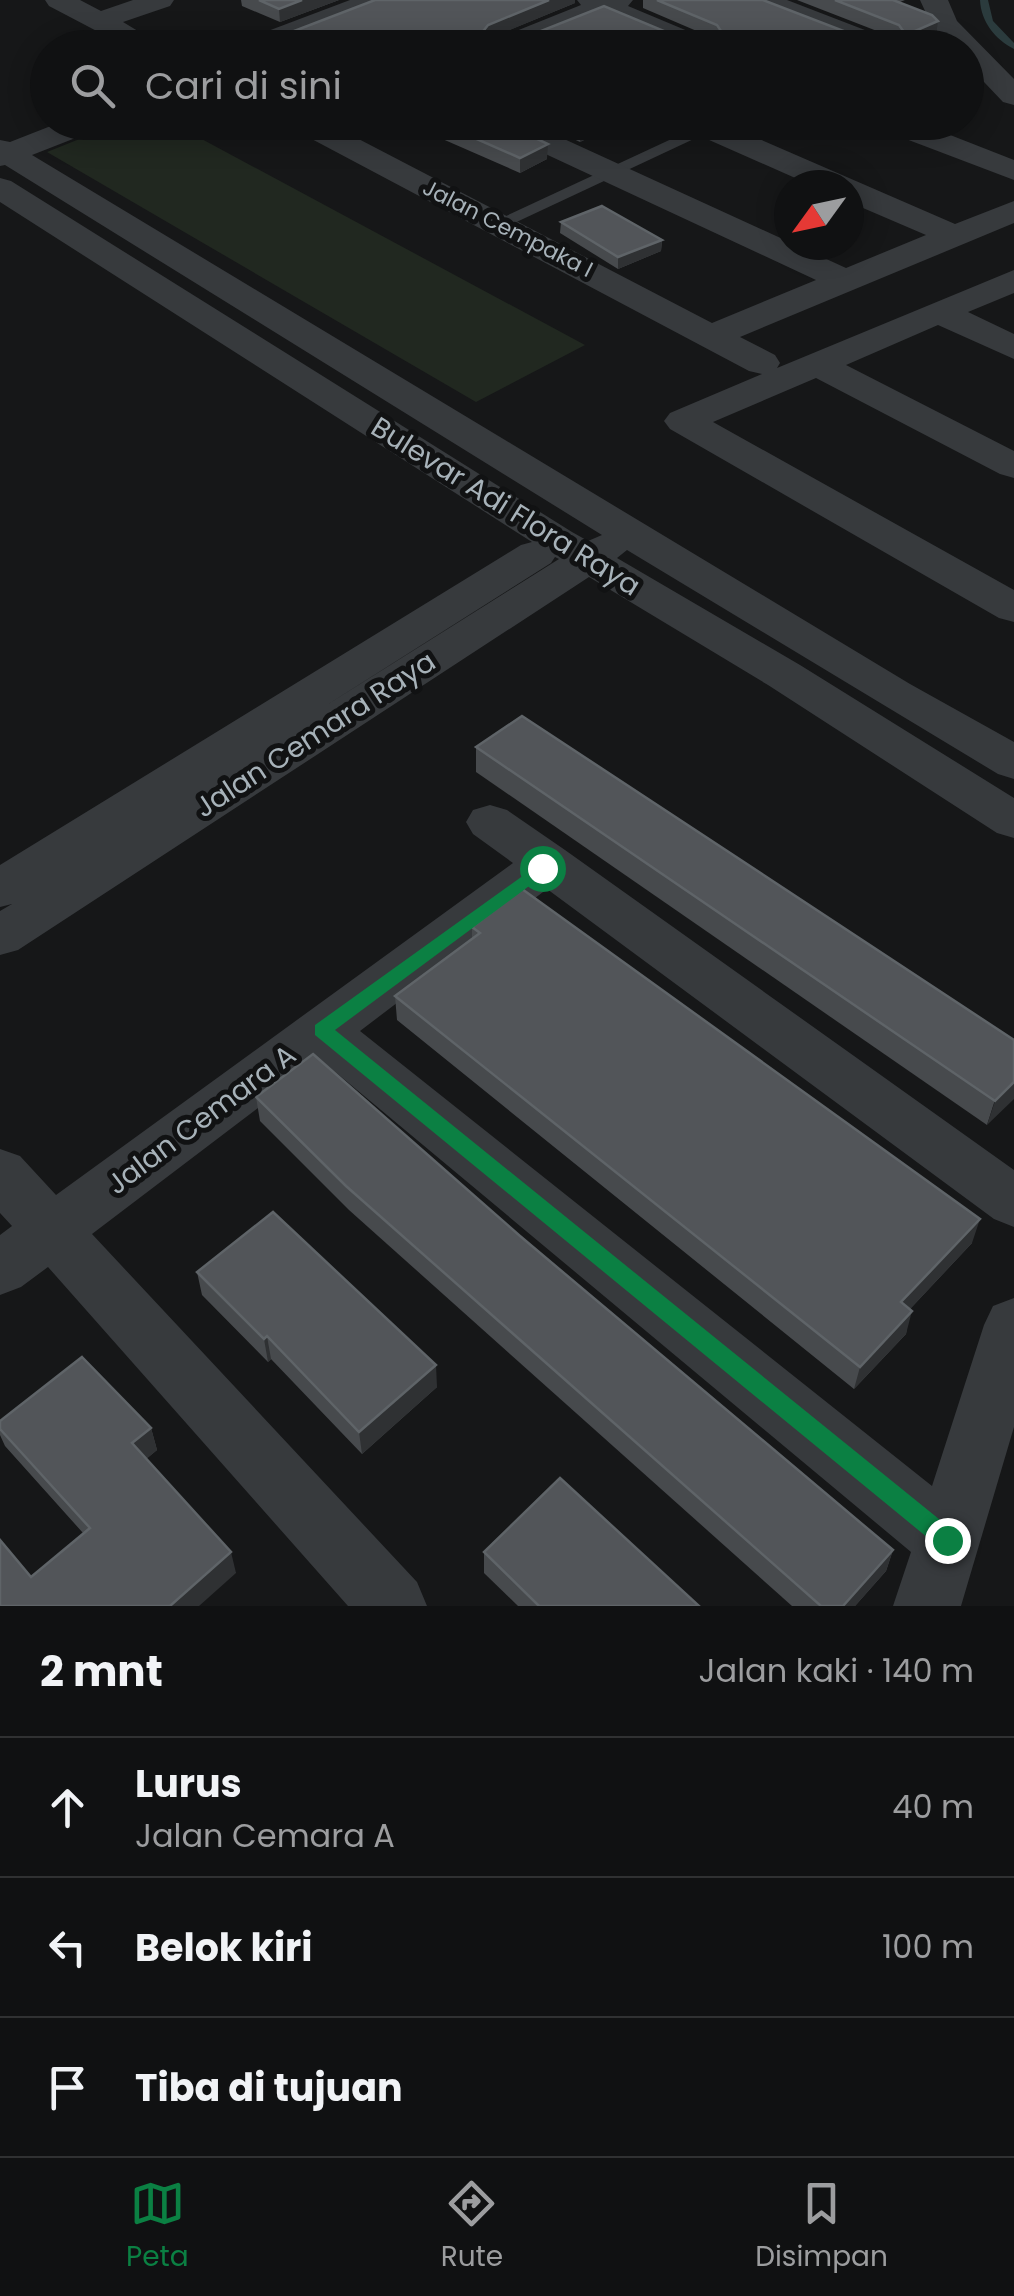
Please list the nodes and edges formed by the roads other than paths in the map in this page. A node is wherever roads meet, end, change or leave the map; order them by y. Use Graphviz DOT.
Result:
graph roads {
  1 [pos="58,0"];
  2 [pos="160,0"];
  3 [pos="762,0"];
  4 [pos="934,0"];
  5 [pos="605,2"];
  6 [pos="384,3"];
  7 [pos="100,21"];
  8 [pos="117,30"];
  9 [pos="303,30"];
  10 [pos="325,30"];
  11 [pos="545,30"];
  12 [pos="665,30"];
  13 [pos="840,30"];
  14 [pos="951,30"];
  15 [pos="984,65"];
  16 [pos="984,85"];
  17 [pos="1014,96"];
  18 [pos="30,139"];
  19 [pos="46,140"];
  20 [pos="336,140"];
  21 [pos="540,140"];
  22 [pos="678,140"];
  23 [pos="740,140"];
  24 [pos="933,140"];
  25 [pos="2,158"];
  26 [pos="806,170"];
  27 [pos="1014,172"];
  28 [pos="611,173"];
  29 [pos="864,196"];
  30 [pos="1014,211"];
  31 [pos="500,223"];
  32 [pos="956,236"];
  33 [pos="1014,280"];
  34 [pos="848,282"];
  35 [pos="937,312"];
  36 [pos="714,335"];
  37 [pos="1014,348"];
  38 [pos="762,362"];
  39 [pos="815,363"];
  40 [pos="1014,466"];
  41 [pos="614,523"];
  42 [pos="574,549"];
  43 [pos="1014,608"];
  44 [pos="1005,746"];
  45 [pos="1014,821"];
  46 [pos="490,822"];
  47 [pos="548,863"];
  48 [pos="0,889"];
  49 [pos="0,936"];
  50 [pos="322,1030"];
  51 [pos="0,1173"];
  52 [pos="1014,1202"];
  53 [pos="52,1230"];
  54 [pos="0,1269"];
  55 [pos="1014,1325"];
  56 [pos="947,1540"];
  57 [pos="393,1606"];
  58 [pos="927,1606"];
  1 -- 7 [label="street"];
  2 -- 7 [label="street"];
  3 -- 13 [label="street"];
  4 -- 14 [label="street"];
  5 -- 11 [label="street"];
  5 -- 12 [label="street"];
  6 -- 9 [label="street"];
  6 -- 10 [label="street"];
  7 -- 8 [label="street"];
  15 -- 17 [label="street"];
  16 -- 17 [label="street"];
  18 -- 25 [label="street"];
  19 -- 25 [label="street"];
  20 -- 31 [label="street, Jalan Cempaka I"];
  21 -- 28 [label="street"];
  22 -- 28 [label="lane"];
  23 -- 26 [label="street"];
  24 -- 27 [label="street"];
  25 -- 41 [label="street, Bulevar Adi Flora Raya"];
  25 -- 42 [label="street, Bulevar Adi Flora Raya"];
  28 -- 31 [label="lane"];
  28 -- 34 [label="street"];
  29 -- 32 [label="street"];
  30 -- 32 [label="street"];
  31 -- 36 [label="street, Jalan Cempaka I"];
  32 -- 34 [label="street"];
  33 -- 35 [label="street"];
  34 -- 36 [label="street"];
  35 -- 37 [label="street"];
  35 -- 39 [label="street"];
  36 -- 38 [label="street, Jalan Cempaka I"];
  39 -- 40 [label="street"];
  39 -- 43 [label="street"];
  41 -- 42 [label="street, Jalan Cemara Raya"];
  41 -- 44 [label="street, Bulevar Adi Flora Raya"];
  42 -- 45 [label="street, Bulevar Adi Flora Raya"];
  42 -- 48 [label="street, Jalan Cemara Raya"];
  42 -- 49 [label="street, Jalan Cemara Raya"];
  46 -- 47 [label="street"];
  47 -- 50 [label="street, Jalan Cemara A"];
  47 -- 52 [label="street"];
  50 -- 53 [label="street, Jalan Cemara A"];
  50 -- 56 [label="street"];
  51 -- 53 [label="street"];
  53 -- 54 [label="street, Jalan Cemara A"];
  53 -- 57 [label="street"];
  55 -- 56 [label="street"];
  56 -- 58 [label="street"];
}
